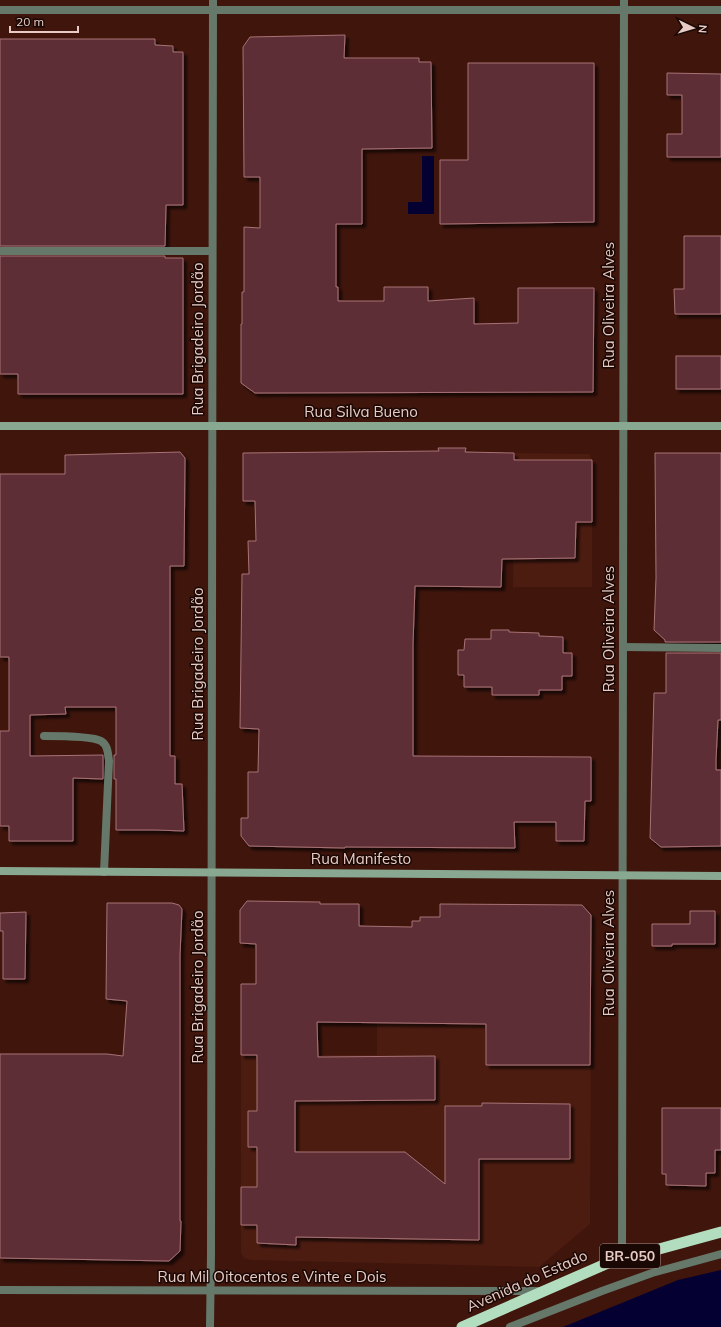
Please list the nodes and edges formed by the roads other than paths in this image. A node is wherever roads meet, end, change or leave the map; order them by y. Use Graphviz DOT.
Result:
graph roads {
  1 [pos="213,0"];
  2 [pos="624,0"];
  3 [pos="213,9"];
  4 [pos="0,10"];
  5 [pos="624,10"];
  6 [pos="721,10"];
  7 [pos="0,250"];
  8 [pos="212,251"];
  9 [pos="0,426"];
  10 [pos="212,426"];
  11 [pos="623,426"];
  12 [pos="721,426"];
  13 [pos="623,647"];
  14 [pos="721,648"];
  15 [pos="44,736"];
  16 [pos="0,871"];
  17 [pos="104,872"];
  18 [pos="212,872"];
  19 [pos="622,875"];
  20 [pos="721,876"];
  21 [pos="721,1232"];
  22 [pos="721,1254"];
  23 [pos="622,1258"];
  24 [pos="0,1290"];
  25 [pos="211,1291"];
  26 [pos="544,1291"];
  27 [pos="210,1327"];
  28 [pos="462,1327"];
  29 [pos="510,1327"];
  1 -- 3 [label="street, Rua Brigadeiro Jordão"];
  2 -- 5 [label="street, Rua Oliveira Alves"];
  3 -- 4 [label="street"];
  3 -- 5 [label="street"];
  3 -- 8 [label="street, Rua Brigadeiro Jordão"];
  5 -- 6 [label="street"];
  5 -- 11 [label="street, Rua Oliveira Alves"];
  7 -- 8 [label="street"];
  8 -- 10 [label="street, Rua Brigadeiro Jordão"];
  9 -- 10 [label="main road, Rua Silva Bueno"];
  10 -- 11 [label="main road, Rua Silva Bueno"];
  10 -- 18 [label="street, Rua Brigadeiro Jordão"];
  11 -- 12 [label="main road, Rua Silva Bueno"];
  11 -- 13 [label="street, Rua Oliveira Alves"];
  13 -- 14 [label="street"];
  13 -- 19 [label="street, Rua Oliveira Alves"];
  15 -- 17 [label="street"];
  16 -- 17 [label="main road, Rua Manifesto"];
  17 -- 18 [label="main road, Rua Manifesto"];
  18 -- 19 [label="main road, Rua Manifesto"];
  18 -- 25 [label="street, Rua Brigadeiro Jordão"];
  19 -- 20 [label="main road, Rua Manifesto"];
  19 -- 23 [label="street, Rua Oliveira Alves"];
  21 -- 23 [label="highway, Avenida do Estado / BR-050"];
  22 -- 29 [label="street"];
  23 -- 26 [label="highway, Avenida do Estado / BR-050"];
  24 -- 25 [label="street, Rua Mil Oitocentos e Vinte e Dois"];
  25 -- 26 [label="street, Rua Mil Oitocentos e Vinte e Dois"];
  25 -- 27 [label="street, Rua Brigadeiro Jordão"];
  26 -- 28 [label="highway, Avenida do Estado / BR-050"];
}
